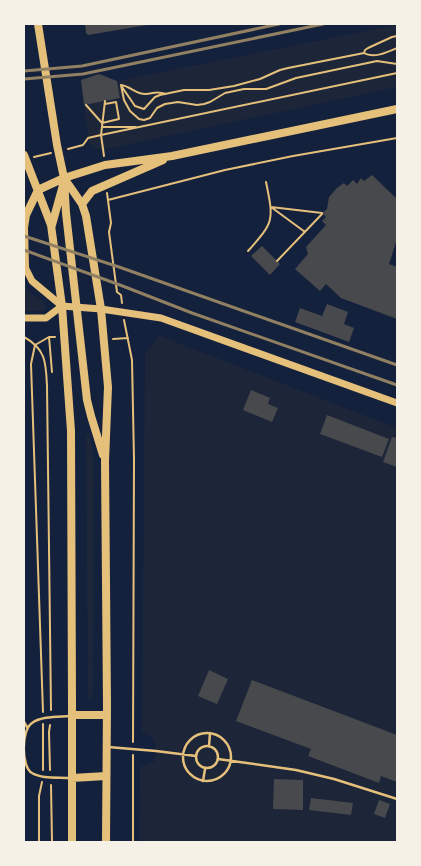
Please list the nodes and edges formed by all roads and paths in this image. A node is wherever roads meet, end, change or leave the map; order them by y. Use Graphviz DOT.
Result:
graph roads {
  1 [pos="38,24"];
  2 [pos="397,36"];
  3 [pos="397,48"];
  4 [pos="364,53"];
  5 [pos="397,64"];
  6 [pos="397,73"];
  7 [pos="121,85"];
  8 [pos="167,94"];
  9 [pos="86,105"];
  10 [pos="397,110"];
  11 [pos="102,123"];
  12 [pos="102,127"];
  13 [pos="141,127"];
  14 [pos="101,135"];
  15 [pos="88,138"];
  16 [pos="397,138"];
  17 [pos="24,155"];
  18 [pos="172,156"];
  19 [pos="105,165"];
  20 [pos="64,178"];
  21 [pos="266,182"];
  22 [pos="106,186"];
  23 [pos="38,190"];
  24 [pos="108,200"];
  25 [pos="82,204"];
  26 [pos="271,207"];
  27 [pos="51,225"];
  28 [pos="305,232"];
  29 [pos="248,251"];
  30 [pos="277,261"];
  31 [pos="24,267"];
  32 [pos="62,306"];
  33 [pos="78,308"];
  34 [pos="101,309"];
  35 [pos="123,312"];
  36 [pos="24,318"];
  37 [pos="49,336"];
  38 [pos="25,338"];
  39 [pos="24,341"];
  40 [pos="31,364"];
  41 [pos="52,372"];
  42 [pos="397,403"];
  43 [pos="105,461"];
  44 [pos="72,715"];
  45 [pos="106,715"];
  46 [pos="51,718"];
  47 [pos="43,719"];
  48 [pos="24,722"];
  49 [pos="27,727"];
  50 [pos="210,733"];
  51 [pos="209,746"];
  52 [pos="106,747"];
  53 [pos="133,748"];
  54 [pos="183,754"];
  55 [pos="196,756"];
  56 [pos="218,759"];
  57 [pos="230,762"];
  58 [pos="205,769"];
  59 [pos="51,776"];
  60 [pos="106,776"];
  61 [pos="43,777"];
  62 [pos="72,778"];
  63 [pos="203,781"];
  64 [pos="397,799"];
  65 [pos="40,842"];
  66 [pos="52,842"];
  67 [pos="72,842"];
  68 [pos="106,842"];
  69 [pos="133,842"];
  1 -- 20 [label="main road"];
  2 -- 4 [label="path"];
  3 -- 4 [label="path"];
  4 -- 8 [label="path"];
  5 -- 7 [label="path"];
  6 -- 13 [label="path"];
  7 -- 8 [label="path"];
  7 -- 8 [label="path"];
  9 -- 11 [label="path"];
  10 -- 18 [label="main road"];
  11 -- 11 [label="path"];
  11 -- 12 [label="path"];
  12 -- 13 [label="path"];
  12 -- 14 [label="path"];
  13 -- 14 [label="path"];
  14 -- 15 [label="path"];
  14 -- 19 [label="path"];
  16 -- 24 [label="path"];
  17 -- 23 [label="main road"];
  18 -- 19 [label="main road"];
  18 -- 22 [label="main road"];
  19 -- 20 [label="main road"];
  20 -- 23 [label="main road"];
  20 -- 25 [label="main road"];
  20 -- 27 [label="main road"];
  20 -- 33 [label="main road"];
  21 -- 26 [label="path"];
  22 -- 24 [label="path"];
  22 -- 25 [label="main road"];
  23 -- 27 [label="main road"];
  23 -- 31 [label="main road"];
  24 -- 35 [label="path"];
  25 -- 34 [label="main road"];
  26 -- 28 [label="path"];
  26 -- 28 [label="path"];
  26 -- 29 [label="path"];
  27 -- 32 [label="main road"];
  28 -- 30 [label="path"];
  31 -- 32 [label="main road"];
  32 -- 33 [label="main road"];
  32 -- 36 [label="main road"];
  32 -- 44 [label="main road"];
  33 -- 34 [label="main road"];
  33 -- 43 [label="main road"];
  34 -- 35 [label="main road"];
  34 -- 43 [label="main road"];
  35 -- 42 [label="main road"];
  35 -- 53 [label="path"];
  37 -- 41 [label="path"];
  38 -- 39 [label="path"];
  38 -- 46 [label="path"];
  40 -- 47 [label="path"];
  43 -- 45 [label="main road"];
  44 -- 45 [label="main road"];
  44 -- 46 [label="lane"];
  44 -- 62 [label="main road"];
  45 -- 52 [label="main road"];
  46 -- 47 [label="lane"];
  46 -- 59 [label="path"];
  47 -- 49 [label="lane"];
  47 -- 61 [label="path"];
  48 -- 49 [label="lane"];
  49 -- 61 [label="lane"];
  50 -- 51 [label="lane"];
  50 -- 54 [label="lane"];
  50 -- 57 [label="lane"];
  51 -- 55 [label="lane"];
  51 -- 56 [label="lane"];
  52 -- 53 [label="lane"];
  52 -- 60 [label="main road"];
  53 -- 54 [label="lane"];
  53 -- 69 [label="path"];
  54 -- 55 [label="lane"];
  54 -- 63 [label="lane"];
  55 -- 58 [label="lane"];
  56 -- 57 [label="lane"];
  56 -- 58 [label="lane"];
  57 -- 63 [label="lane"];
  57 -- 64 [label="lane"];
  58 -- 63 [label="lane"];
  59 -- 61 [label="lane"];
  59 -- 62 [label="lane"];
  59 -- 66 [label="path"];
  60 -- 62 [label="main road"];
  60 -- 68 [label="main road"];
  61 -- 65 [label="path"];
  62 -- 67 [label="main road"];
}
